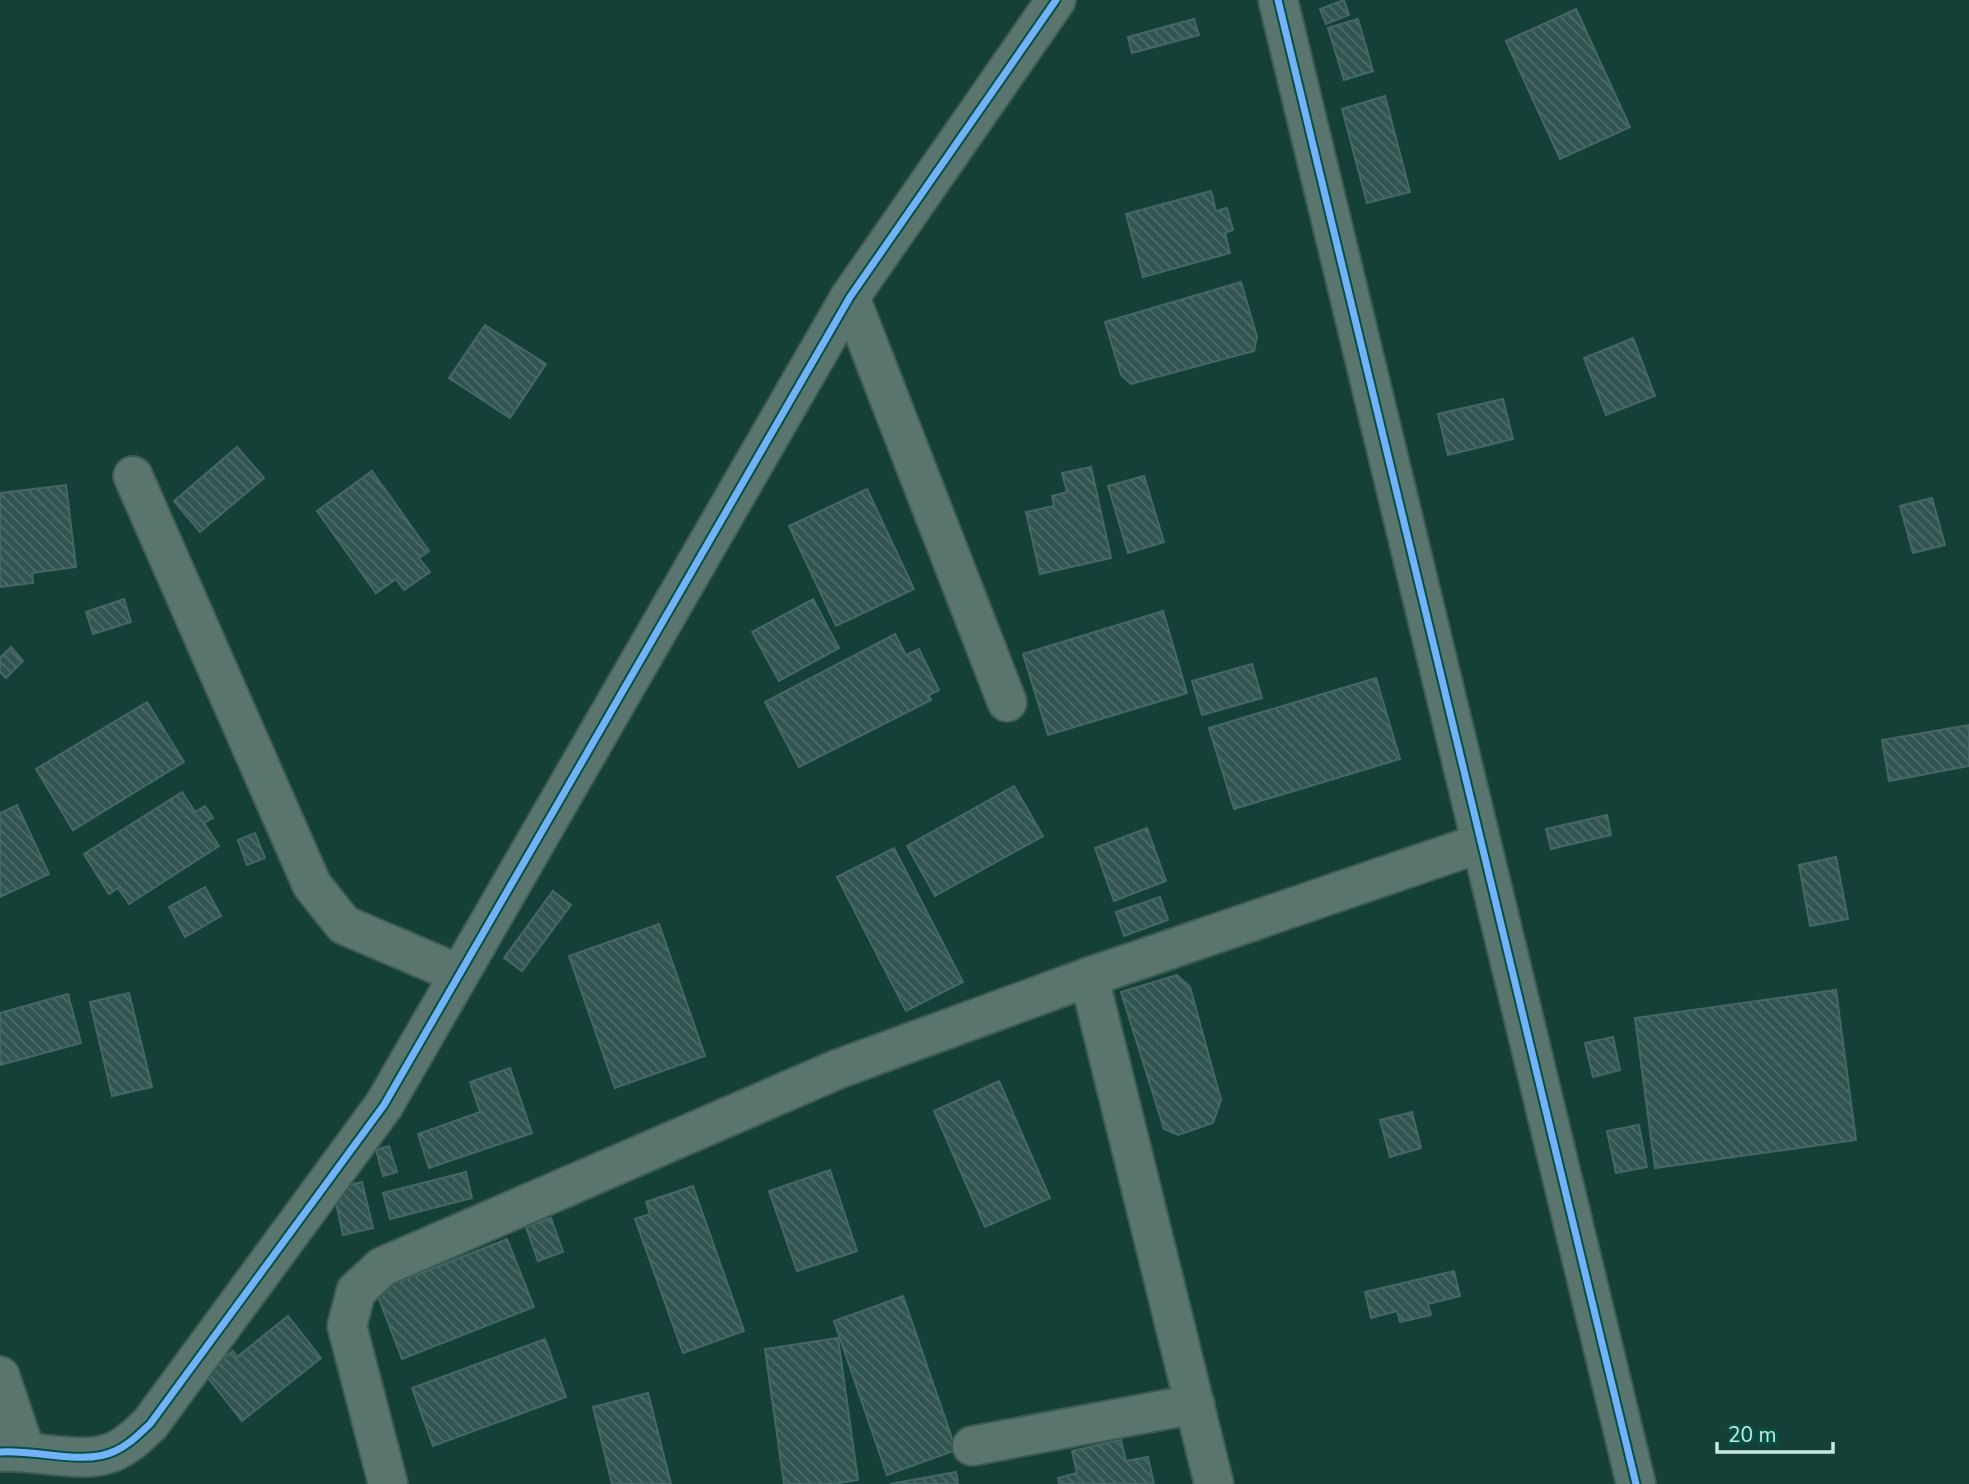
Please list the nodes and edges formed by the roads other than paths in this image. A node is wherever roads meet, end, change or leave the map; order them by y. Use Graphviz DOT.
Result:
graph roads {
  1 [pos="1056,0"];
  2 [pos="1278,0"];
  3 [pos="850,297"];
  4 [pos="132,476"];
  5 [pos="1007,702"];
  6 [pos="1481,843"];
  7 [pos="459,974"];
  8 [pos="1089,977"];
  9 [pos="0,1376"];
  10 [pos="1195,1404"];
  11 [pos="126,1445"];
  12 [pos="972,1446"];
  13 [pos="13,1451"];
  14 [pos="108,1484"];
  15 [pos="388,1484"];
  16 [pos="1214,1484"];
  17 [pos="1636,1484"];
  1 -- 3 [label="street"];
  2 -- 6 [label="street"];
  3 -- 5 [label="street"];
  3 -- 7 [label="street"];
  4 -- 7 [label="street"];
  6 -- 8 [label="street"];
  6 -- 17 [label="street"];
  7 -- 11 [label="street"];
  8 -- 10 [label="street"];
  8 -- 15 [label="street"];
  9 -- 13 [label="street"];
  10 -- 12 [label="street"];
  10 -- 16 [label="street"];
  11 -- 13 [label="street"];
  11 -- 14 [label="street"];
}
